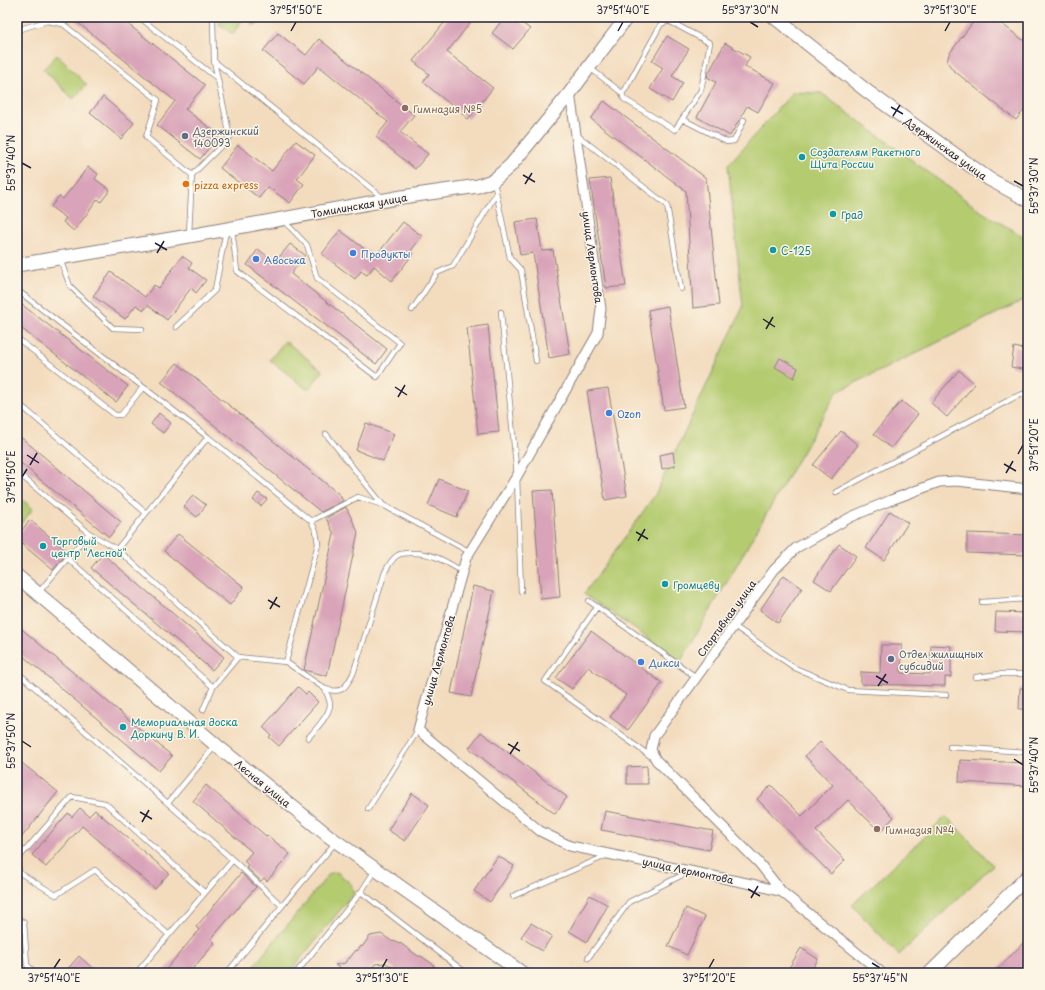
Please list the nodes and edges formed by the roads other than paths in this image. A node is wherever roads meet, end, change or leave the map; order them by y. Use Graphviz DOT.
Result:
graph roads {
  1 [pos="139,17"];
  2 [pos="627,17"];
  3 [pos="774,17"];
  4 [pos="213,18"];
  5 [pos="17,30"];
  6 [pos="214,61"];
  7 [pos="589,67"];
  8 [pos="218,78"];
  9 [pos="570,93"];
  10 [pos="622,93"];
  11 [pos="682,119"];
  12 [pos="744,120"];
  13 [pos="576,134"];
  14 [pos="192,175"];
  15 [pos="494,180"];
  16 [pos="496,194"];
  17 [pos="385,200"];
  18 [pos="1028,200"];
  19 [pos="282,219"];
  20 [pos="229,228"];
  21 [pos="189,236"];
  22 [pos="59,258"];
  23 [pos="17,265"];
  24 [pos="681,289"];
  25 [pos="17,290"];
  26 [pos="412,310"];
  27 [pos="501,312"];
  28 [pos="176,327"];
  29 [pos="142,329"];
  30 [pos="17,338"];
  31 [pos="536,361"];
  32 [pos="143,387"];
  33 [pos="1028,392"];
  34 [pos="17,402"];
  35 [pos="326,434"];
  36 [pos="208,437"];
  37 [pos="17,472"];
  38 [pos="517,476"];
  39 [pos="1028,490"];
  40 [pos="836,492"];
  41 [pos="383,505"];
  42 [pos="146,513"];
  43 [pos="311,521"];
  44 [pos="89,532"];
  45 [pos="117,549"];
  46 [pos="470,552"];
  47 [pos="67,558"];
  48 [pos="463,572"];
  49 [pos="17,576"];
  50 [pos="521,591"];
  51 [pos="38,593"];
  52 [pos="1028,599"];
  53 [pos="589,602"];
  54 [pos="982,602"];
  55 [pos="597,607"];
  56 [pos="734,626"];
  57 [pos="238,657"];
  58 [pos="286,662"];
  59 [pos="17,672"];
  60 [pos="1028,674"];
  61 [pos="696,677"];
  62 [pos="976,677"];
  63 [pos="213,687"];
  64 [pos="325,689"];
  65 [pos="946,695"];
  66 [pos="203,710"];
  67 [pos="418,730"];
  68 [pos="308,738"];
  69 [pos="216,745"];
  70 [pos="950,747"];
  71 [pos="1028,752"];
  72 [pos="656,760"];
  73 [pos="168,803"];
  74 [pos="368,809"];
  75 [pos="336,842"];
  76 [pos="611,854"];
  77 [pos="17,860"];
  78 [pos="233,860"];
  79 [pos="17,863"];
  80 [pos="375,870"];
  81 [pos="690,871"];
  82 [pos="1028,876"];
  83 [pos="361,892"];
  84 [pos="782,892"];
  85 [pos="205,893"];
  86 [pos="513,896"];
  87 [pos="282,906"];
  88 [pos="17,917"];
  89 [pos="169,935"];
  90 [pos="588,958"];
  91 [pos="36,973"];
  92 [pos="138,973"];
  93 [pos="227,973"];
  94 [pos="296,973"];
  95 [pos="466,973"];
  96 [pos="522,973"];
  97 [pos="882,973"];
  98 [pos="930,973"];
  1 -- 8 [label="lane"];
  2 -- 7 [label="street, Томилинская улица"];
  3 -- 18 [label="street, Дзержинская улица"];
  4 -- 6 [label="lane"];
  5 -- 14 [label="lane"];
  6 -- 8 [label="lane"];
  6 -- 17 [label="lane"];
  7 -- 9 [label="street, Томилинская улица"];
  7 -- 10 [label="lane"];
  8 -- 14 [label="lane"];
  9 -- 13 [label="street, улица Лермонтова"];
  9 -- 15 [label="street, Томилинская улица"];
  10 -- 11 [label="lane"];
  10 -- 11 [label="lane"];
  11 -- 12 [label="lane"];
  13 -- 24 [label="lane"];
  13 -- 38 [label="street, улица Лермонтова"];
  14 -- 21 [label="lane"];
  15 -- 16 [label="lane"];
  15 -- 17 [label="street, Томилинская улица"];
  16 -- 26 [label="lane"];
  16 -- 31 [label="lane"];
  17 -- 19 [label="street, Томилинская улица"];
  19 -- 20 [label="street, Томилинская улица"];
  19 -- 20 [label="lane"];
  20 -- 21 [label="street, Томилинская улица"];
  20 -- 28 [label="lane"];
  21 -- 22 [label="street, Томилинская улица"];
  22 -- 23 [label="street, Томилинская улица"];
  22 -- 29 [label="lane"];
  25 -- 32 [label="lane"];
  27 -- 38 [label="lane"];
  30 -- 32 [label="lane"];
  32 -- 36 [label="lane"];
  33 -- 40 [label="lane"];
  34 -- 42 [label="lane"];
  35 -- 41 [label="lane"];
  36 -- 42 [label="lane"];
  36 -- 43 [label="lane"];
  37 -- 44 [label="lane"];
  38 -- 46 [label="street, улица Лермонтова"];
  38 -- 50 [label="lane"];
  39 -- 56 [label="street, Спортивная улица"];
  41 -- 43 [label="lane"];
  41 -- 46 [label="lane"];
  42 -- 45 [label="lane"];
  43 -- 58 [label="lane"];
  44 -- 45 [label="lane"];
  44 -- 47 [label="lane"];
  45 -- 57 [label="lane"];
  46 -- 48 [label="street, улица Лермонтова"];
  47 -- 51 [label="lane"];
  47 -- 63 [label="lane"];
  48 -- 64 [label="lane"];
  48 -- 67 [label="street, улица Лермонтова"];
  49 -- 51 [label="street, Лесная улица"];
  51 -- 69 [label="street, Лесная улица"];
  52 -- 54 [label="lane"];
  53 -- 55 [label="lane"];
  55 -- 61 [label="lane"];
  55 -- 72 [label="lane"];
  56 -- 61 [label="street, Спортивная улица"];
  56 -- 65 [label="lane"];
  57 -- 58 [label="lane"];
  57 -- 63 [label="lane"];
  58 -- 64 [label="lane"];
  59 -- 73 [label="lane"];
  60 -- 62 [label="lane"];
  61 -- 72 [label="street, Спортивная улица"];
  63 -- 66 [label="lane"];
  64 -- 68 [label="lane"];
  67 -- 74 [label="lane"];
  67 -- 76 [label="street, улица Лермонтова"];
  69 -- 73 [label="lane"];
  69 -- 75 [label="street, Лесная улица"];
  70 -- 71 [label="lane"];
  72 -- 84 [label="street"];
  73 -- 78 [label="lane"];
  75 -- 80 [label="street, Лесная улица"];
  75 -- 87 [label="lane"];
  76 -- 81 [label="street, улица Лермонтова"];
  76 -- 86 [label="lane"];
  77 -- 85 [label="lane"];
  78 -- 85 [label="lane"];
  78 -- 87 [label="lane"];
  79 -- 89 [label="lane"];
  80 -- 83 [label="lane"];
  80 -- 96 [label="street, Лесная улица"];
  81 -- 84 [label="street, улица Лермонтова"];
  81 -- 90 [label="lane"];
  82 -- 98 [label="street"];
  83 -- 94 [label="lane"];
  83 -- 95 [label="lane"];
  84 -- 97 [label="street, улица Лермонтова"];
  85 -- 89 [label="lane"];
  87 -- 93 [label="lane"];
  88 -- 91 [label="lane"];
  89 -- 92 [label="lane"];
}
